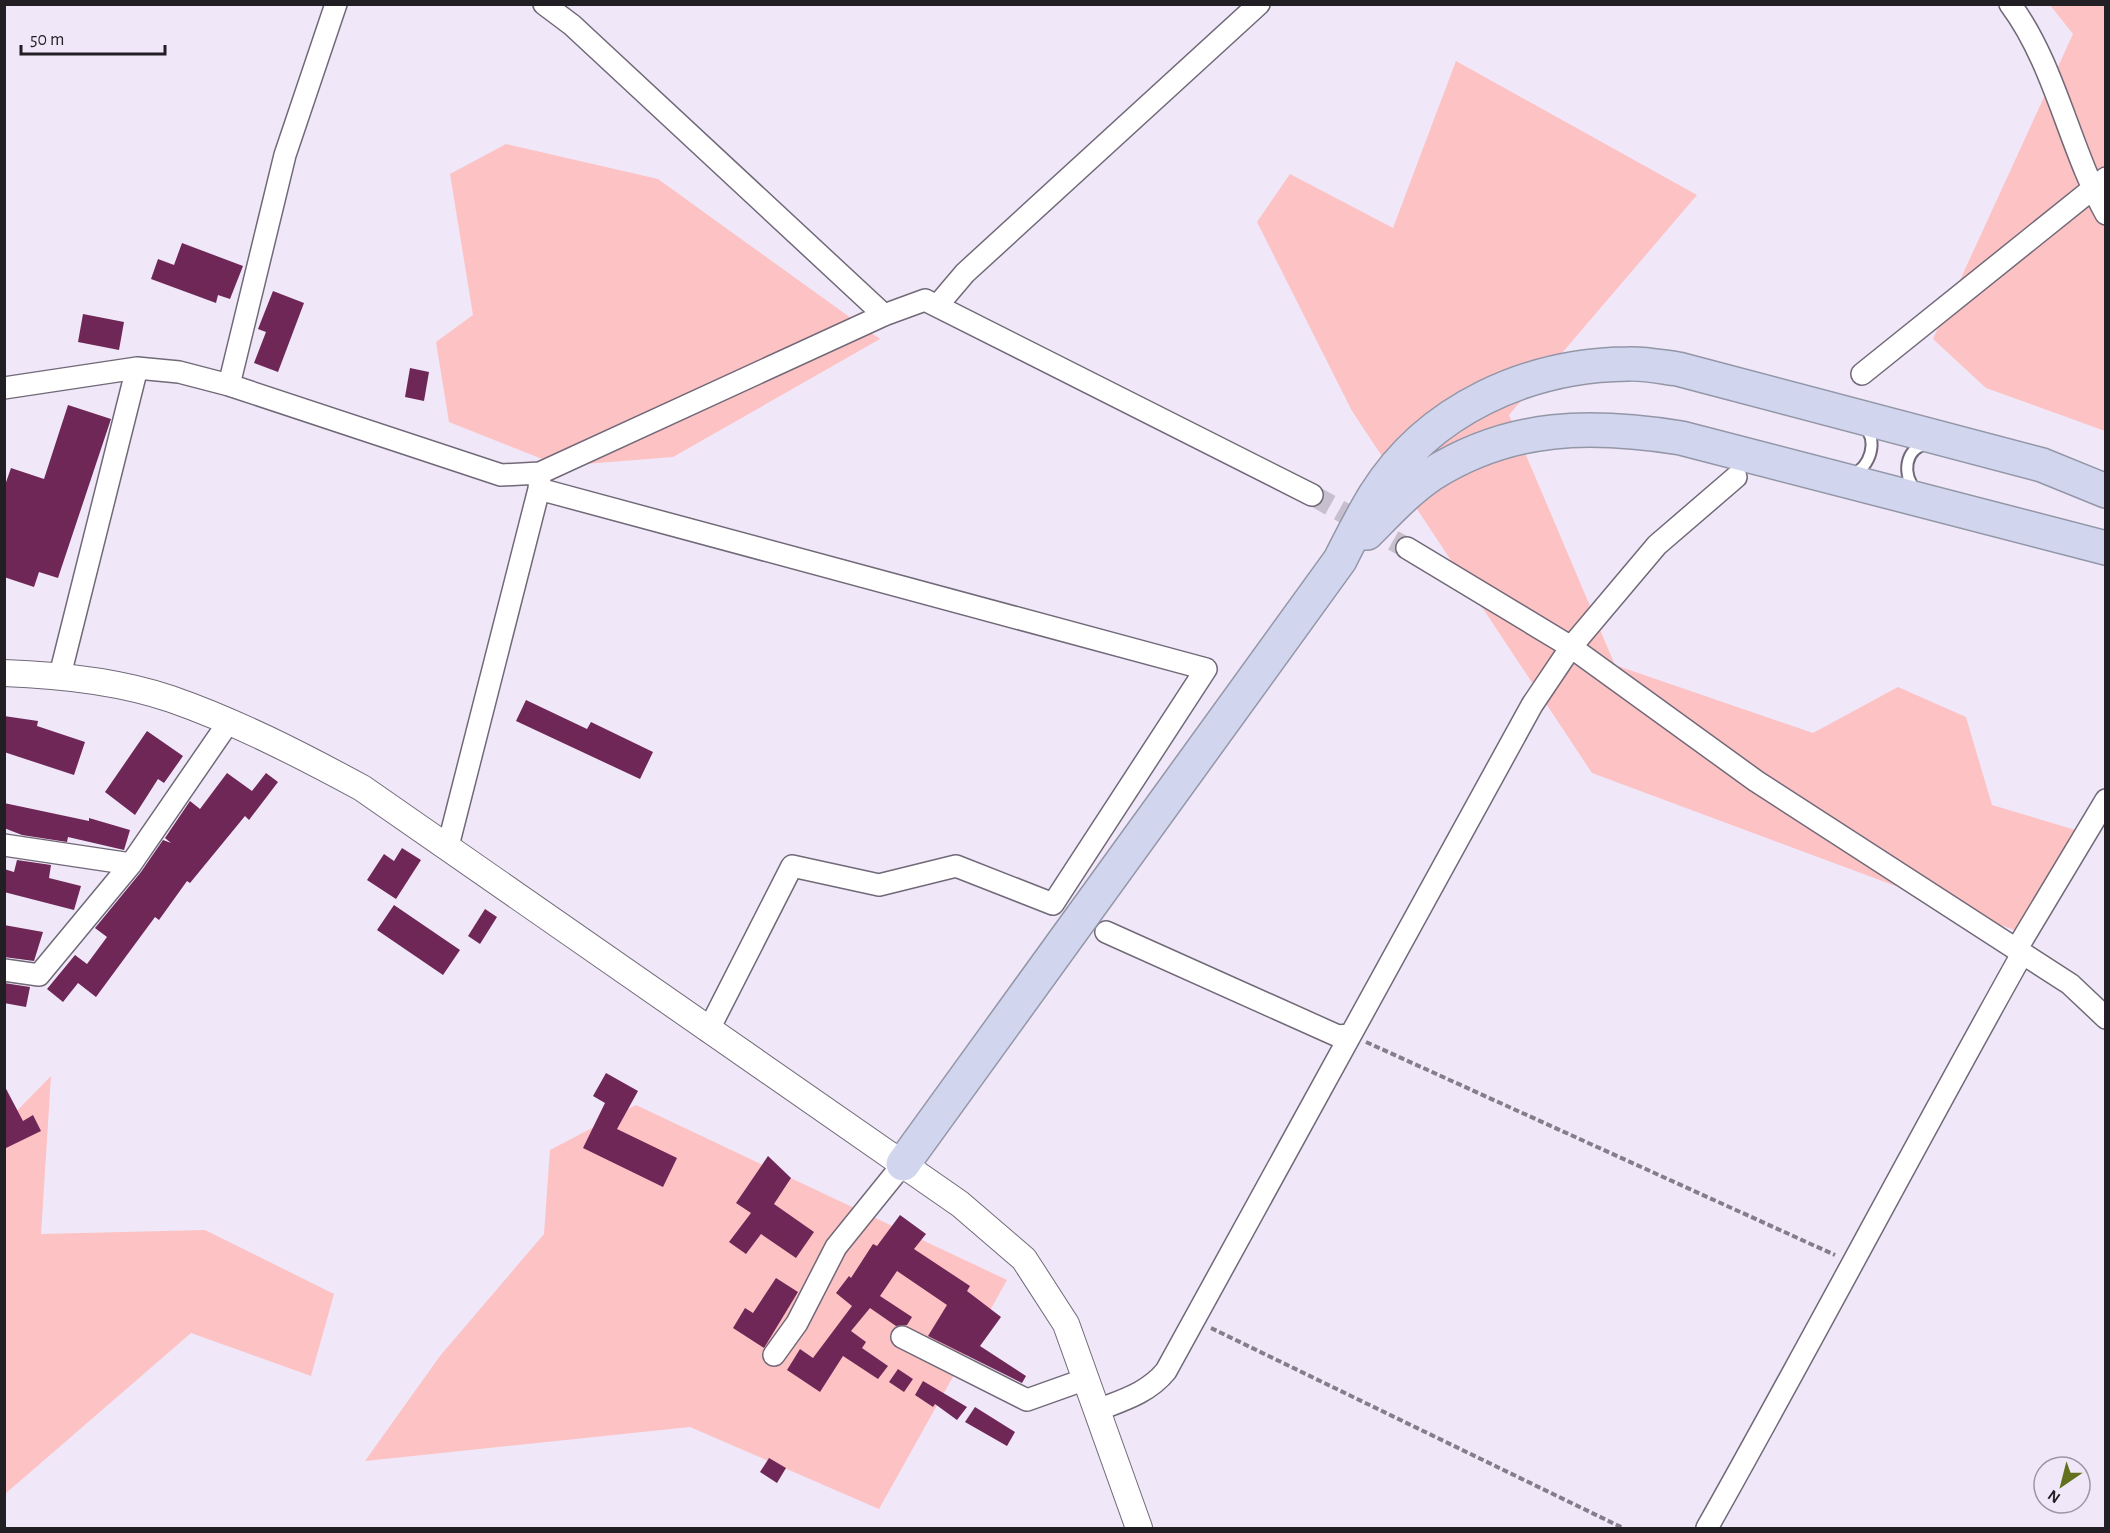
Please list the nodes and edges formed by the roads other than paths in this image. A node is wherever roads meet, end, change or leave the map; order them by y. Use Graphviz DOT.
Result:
graph roads {
  1 [pos="336,4"];
  2 [pos="544,4"];
  3 [pos="1259,4"];
  4 [pos="2010,4"];
  5 [pos="2099,183"];
  6 [pos="2106,214"];
  7 [pos="937,306"];
  8 [pos="884,315"];
  9 [pos="136,368"];
  10 [pos="1862,374"];
  11 [pos="229,385"];
  12 [pos="4,388"];
  13 [pos="1852,416"];
  14 [pos="1951,440"];
  15 [pos="1736,477"];
  16 [pos="1838,479"];
  17 [pos="540,481"];
  18 [pos="2106,491"];
  19 [pos="1312,495"];
  20 [pos="1932,504"];
  21 [pos="1407,548"];
  22 [pos="2106,548"];
  23 [pos="1340,560"];
  24 [pos="1571,647"];
  25 [pos="4,673"];
  26 [pos="60,675"];
  27 [pos="228,723"];
  28 [pos="2106,800"];
  29 [pos="4,845"];
  30 [pos="448,846"];
  31 [pos="131,864"];
  32 [pos="1106,932"];
  33 [pos="2019,952"];
  34 [pos="4,970"];
  35 [pos="2106,1018"];
  36 [pos="708,1031"];
  37 [pos="1349,1035"];
  38 [pos="903,1164"];
  39 [pos="902,1337"];
  40 [pos="774,1355"];
  41 [pos="1086,1379"];
  42 [pos="1098,1410"];
  43 [pos="1139,1528"];
  44 [pos="1707,1528"];
  1 -- 11 [label="street"];
  2 -- 8 [label="street"];
  3 -- 7 [label="street"];
  4 -- 5 [label="street"];
  5 -- 6 [label="street"];
  5 -- 10 [label="street"];
  7 -- 8 [label="street"];
  7 -- 19 [label="street"];
  8 -- 17 [label="street"];
  9 -- 11 [label="street"];
  9 -- 12 [label="street"];
  9 -- 26 [label="street"];
  11 -- 17 [label="street"];
  13 -- 14 [label="highway"];
  13 -- 16 [label="lane"];
  13 -- 23 [label="highway"];
  14 -- 18 [label="highway"];
  14 -- 20 [label="lane"];
  15 -- 24 [label="street"];
  16 -- 20 [label="highway"];
  16 -- 23 [label="highway"];
  17 -- 30 [label="street"];
  17 -- 36 [label="street"];
  20 -- 22 [label="highway"];
  21 -- 24 [label="street"];
  23 -- 38 [label="highway"];
  24 -- 33 [label="street"];
  24 -- 37 [label="street"];
  25 -- 26 [label="street"];
  26 -- 27 [label="street"];
  27 -- 30 [label="street"];
  27 -- 31 [label="street"];
  28 -- 33 [label="street"];
  29 -- 31 [label="street"];
  30 -- 36 [label="street"];
  31 -- 34 [label="street"];
  32 -- 37 [label="street"];
  33 -- 35 [label="street"];
  33 -- 44 [label="street"];
  36 -- 38 [label="street"];
  37 -- 42 [label="street"];
  38 -- 40 [label="street"];
  38 -- 41 [label="street"];
  39 -- 41 [label="street"];
  41 -- 42 [label="street"];
  42 -- 43 [label="street"];
}
